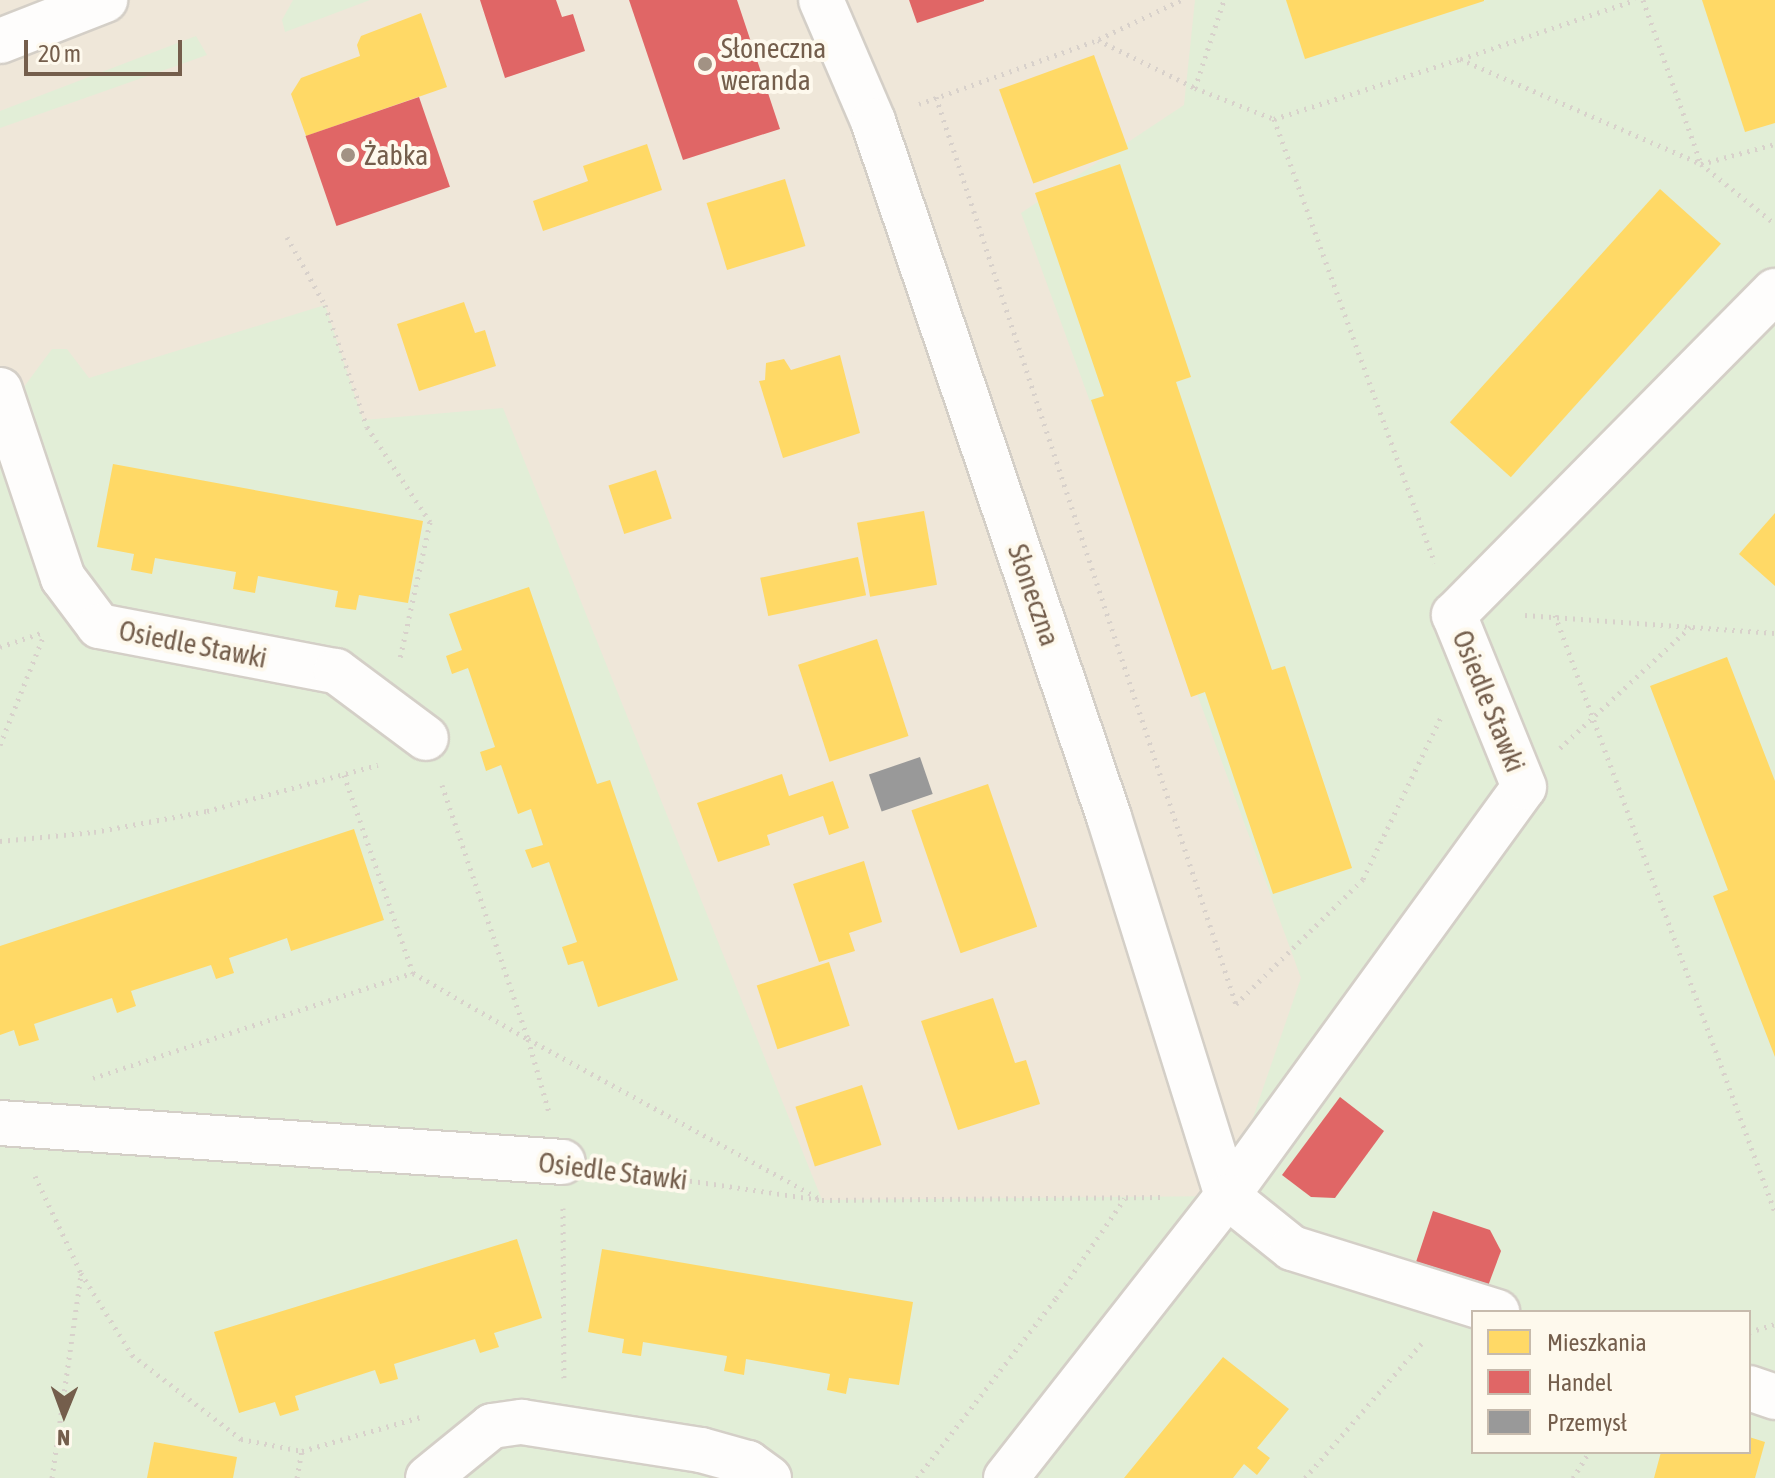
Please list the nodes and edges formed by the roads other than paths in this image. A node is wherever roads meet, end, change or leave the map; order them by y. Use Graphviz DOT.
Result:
graph roads {
  1 [pos="104,0"];
  2 [pos="821,0"];
  3 [pos="0,41"];
  4 [pos="1775,291"];
  5 [pos="0,390"];
  6 [pos="426,738"];
  7 [pos="13,1125"];
  8 [pos="563,1162"];
  9 [pos="1227,1196"];
  10 [pos="1477,1307"];
  11 [pos="1751,1389"];
  12 [pos="1775,1397"];
  13 [pos="428,1478"];
  14 [pos="769,1478"];
  15 [pos="1006,1478"];
  1 -- 3 [label="street"];
  2 -- 9 [label="street, Słoneczna"];
  4 -- 9 [label="street, Osiedle Stawki"];
  5 -- 6 [label="street, Osiedle Stawki"];
  7 -- 8 [label="street, Osiedle Stawki"];
  9 -- 10 [label="street"];
  9 -- 15 [label="street, Osiedle Stawki"];
  11 -- 12 [label="street"];
  13 -- 14 [label="street"];
}
